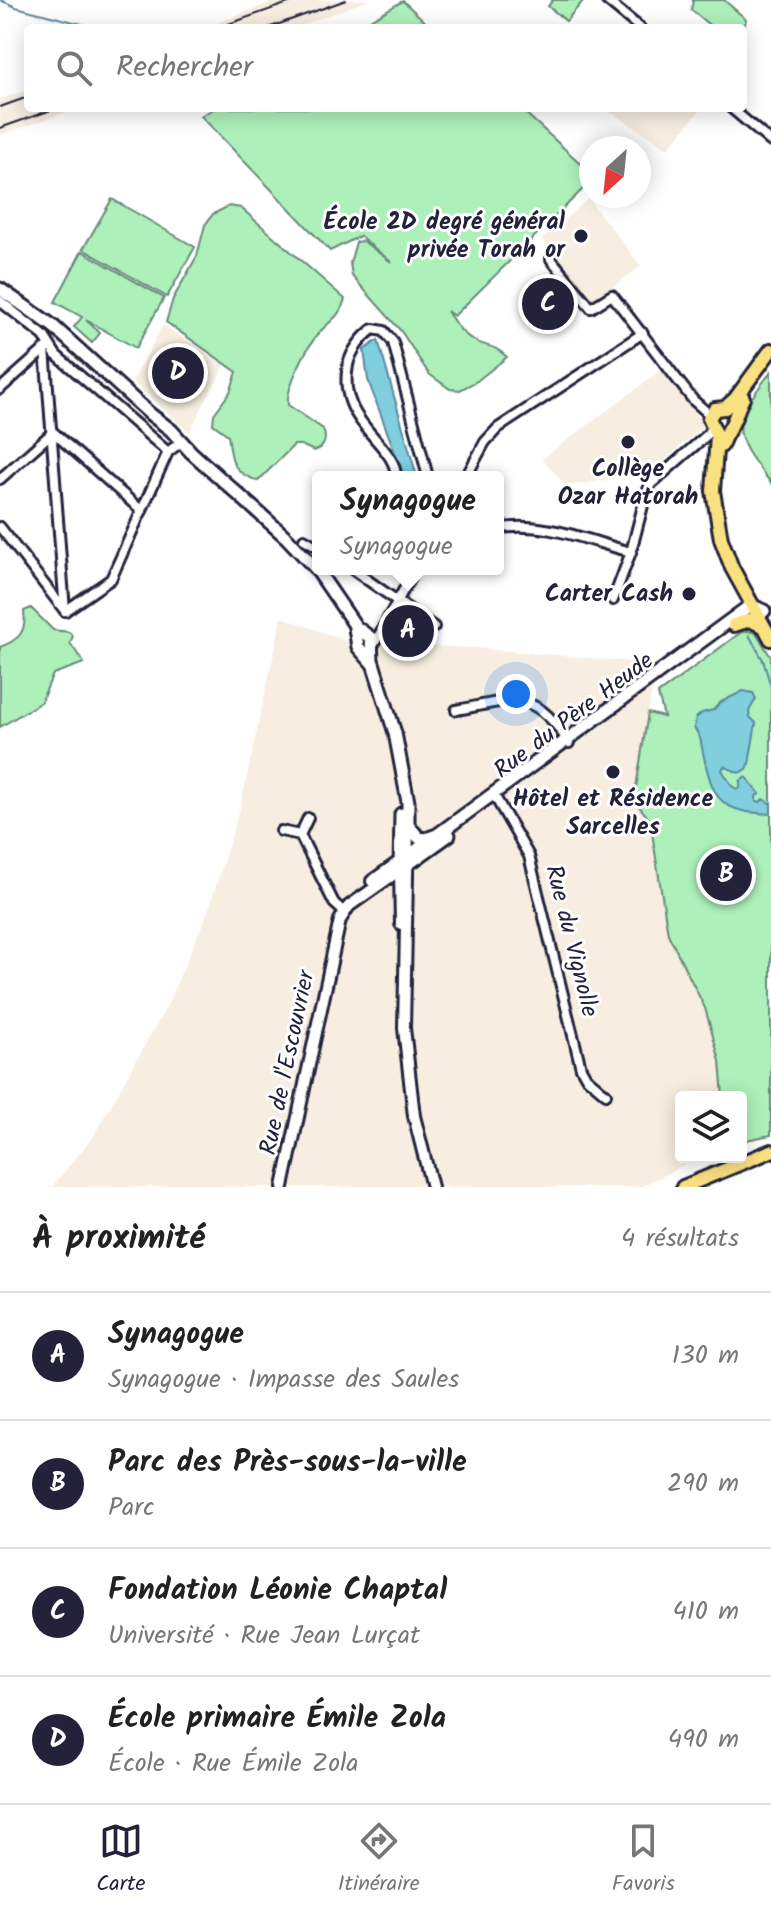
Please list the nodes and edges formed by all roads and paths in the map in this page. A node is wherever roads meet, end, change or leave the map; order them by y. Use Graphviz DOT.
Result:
graph roads {
  1 [pos="606,0"];
  2 [pos="635,24"];
  3 [pos="736,112"];
  4 [pos="771,142"];
  5 [pos="551,259"];
  6 [pos="0,282"];
  7 [pos="0,289"];
  8 [pos="0,301"];
  9 [pos="37,315"];
  10 [pos="643,333"];
  11 [pos="48,348"];
  12 [pos="771,350"];
  13 [pos="771,360"];
  14 [pos="0,389"];
  15 [pos="720,421"];
  16 [pos="53,432"];
  17 [pos="182,441"];
  18 [pos="168,452"];
  19 [pos="396,471"];
  20 [pos="426,471"];
  21 [pos="469,471"];
  22 [pos="0,479"];
  23 [pos="142,511"];
  24 [pos="0,527"];
  25 [pos="504,528"];
  26 [pos="304,539"];
  27 [pos="312,544"];
  28 [pos="631,552"];
  29 [pos="312,565"];
  30 [pos="320,575"];
  31 [pos="360,575"];
  32 [pos="412,575"];
  33 [pos="613,600"];
  34 [pos="398,603"];
  35 [pos="755,605"];
  36 [pos="65,611"];
  37 [pos="734,625"];
  38 [pos="434,627"];
  39 [pos="769,630"];
  40 [pos="369,641"];
  41 [pos="456,710"];
  42 [pos="568,742"];
  43 [pos="404,786"];
  44 [pos="495,798"];
  45 [pos="308,818"];
  46 [pos="408,825"];
  47 [pos="281,831"];
  48 [pos="300,835"];
  49 [pos="437,835"];
  50 [pos="404,860"];
  51 [pos="380,884"];
  52 [pos="400,892"];
  53 [pos="344,908"];
  54 [pos="404,957"];
  55 [pos="606,1094"];
  56 [pos="771,1151"];
  57 [pos="771,1158"];
  58 [pos="283,1187"];
  59 [pos="432,1187"];
  60 [pos="683,1187"];
  61 [pos="697,1187"];
  1 -- 2 [label="street"];
  3 -- 4 [label="street"];
  5 -- 10 [label="street"];
  6 -- 9 [label="main road"];
  7 -- 9 [label="main road"];
  8 -- 11 [label="street"];
  9 -- 17 [label="main road"];
  10 -- 15 [label="street"];
  10 -- 21 [label="street"];
  11 -- 14 [label="street"];
  11 -- 16 [label="street"];
  11 -- 18 [label="street"];
  12 -- 15 [label="main road"];
  13 -- 15 [label="main road"];
  15 -- 28 [label="street"];
  15 -- 35 [label="main road"];
  16 -- 22 [label="street"];
  16 -- 23 [label="street"];
  16 -- 36 [label="street"];
  17 -- 18 [label="street"];
  17 -- 29 [label="main road"];
  18 -- 23 [label="street"];
  19 -- 20 [label="street"];
  23 -- 36 [label="street"];
  24 -- 36 [label="street"];
  25 -- 28 [label="street"];
  26 -- 27 [label="street"];
  28 -- 33 [label="street"];
  30 -- 40 [label="main road"];
  31 -- 34 [label="street"];
  32 -- 34 [label="street"];
  34 -- 38 [label="street"];
  34 -- 40 [label="street"];
  35 -- 37 [label="main road, Rue du Père Heude"];
  35 -- 39 [label="main road"];
  35 -- 42 [label="main road, Rue du Père Heude"];
  37 -- 39 [label="main road"];
  37 -- 42 [label="main road, Rue du Père Heude"];
  40 -- 43 [label="main road"];
  41 -- 42 [label="street"];
  42 -- 44 [label="main road, Rue du Père Heude"];
  43 -- 46 [label="main road"];
  43 -- 50 [label="main road"];
  44 -- 49 [label="main road, Rue du Père Heude"];
  44 -- 50 [label="main road, Rue du Père Heude"];
  44 -- 55 [label="street, Rue du Vignolle"];
  45 -- 48 [label="street"];
  46 -- 49 [label="main road"];
  46 -- 50 [label="street"];
  47 -- 48 [label="street"];
  48 -- 53 [label="street"];
  49 -- 50 [label="street, Rue du Père Heude"];
  50 -- 51 [label="street"];
  50 -- 52 [label="street"];
  50 -- 53 [label="street"];
  50 -- 54 [label="street"];
  51 -- 52 [label="street"];
  51 -- 53 [label="street"];
  52 -- 54 [label="street"];
  53 -- 58 [label="street, Rue de l'Escouvrier"];
  54 -- 59 [label="street"];
  56 -- 60 [label="main road"];
  57 -- 61 [label="main road"];
}
